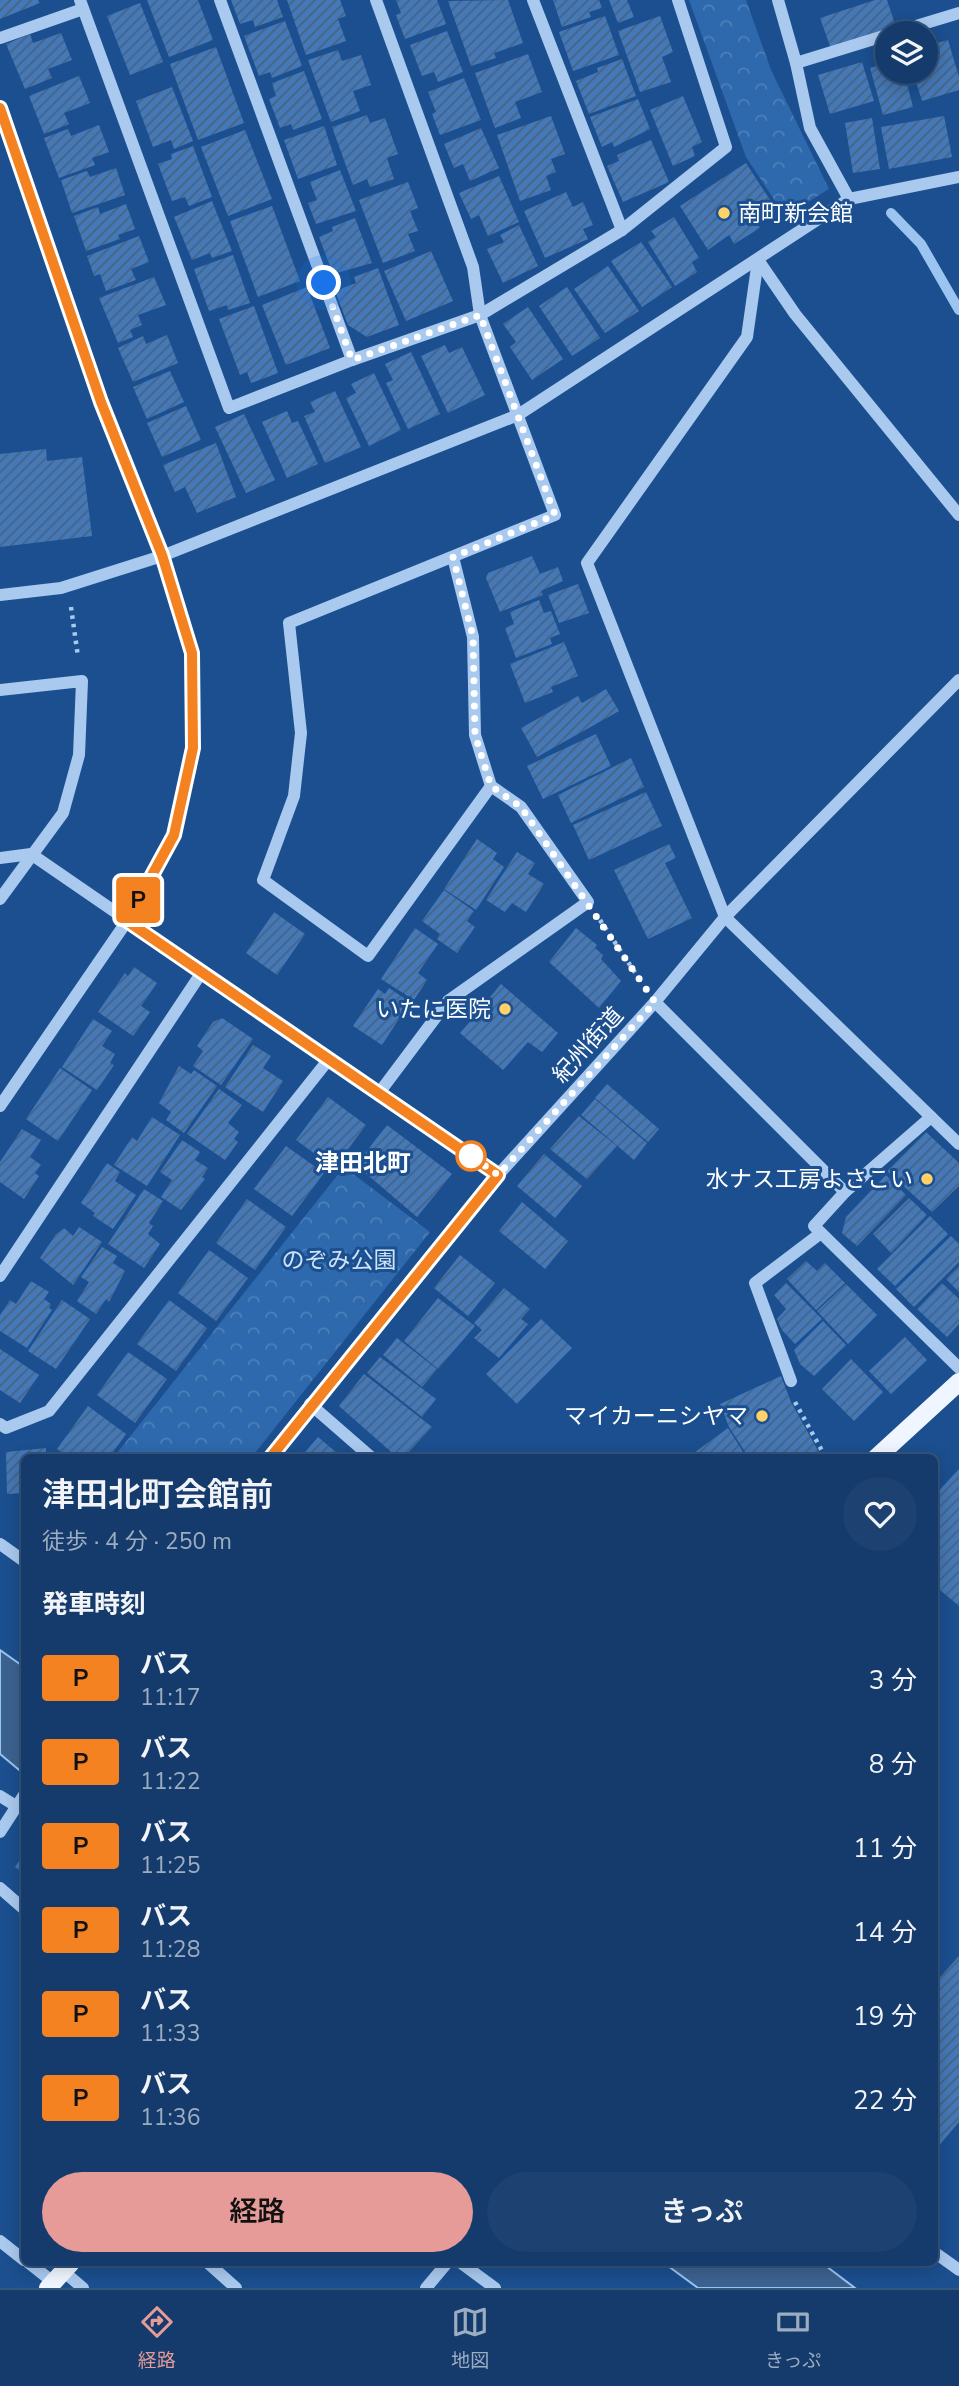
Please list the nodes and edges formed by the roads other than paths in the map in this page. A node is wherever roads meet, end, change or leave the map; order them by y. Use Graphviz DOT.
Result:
graph roads {
  1 [pos="220,0"];
  2 [pos="376,0"];
  3 [pos="533,0"];
  4 [pos="678,0"];
  5 [pos="779,0"];
  6 [pos="82,4"];
  7 [pos="959,13"];
  8 [pos="933,21"];
  9 [pos="0,38"];
  10 [pos="875,39"];
  11 [pos="796,63"];
  12 [pos="0,108"];
  13 [pos="959,177"];
  14 [pos="849,198"];
  15 [pos="622,230"];
  16 [pos="758,260"];
  17 [pos="480,315"];
  18 [pos="352,360"];
  19 [pos="518,415"];
  20 [pos="959,515"];
  21 [pos="162,555"];
  22 [pos="453,557"];
  23 [pos="0,595"];
  24 [pos="959,680"];
  25 [pos="0,690"];
  26 [pos="491,786"];
  27 [pos="30,854"];
  28 [pos="0,858"];
  29 [pos="0,899"];
  30 [pos="726,917"];
  31 [pos="127,921"];
  32 [pos="202,972"];
  33 [pos="655,1002"];
  34 [pos="329,1059"];
  35 [pos="379,1093"];
  36 [pos="0,1106"];
  37 [pos="931,1117"];
  38 [pos="959,1144"];
  39 [pos="498,1175"];
  40 [pos="845,1192"];
  41 [pos="821,1233"];
  42 [pos="0,1276"];
  43 [pos="959,1368"];
  44 [pos="791,1381"];
  45 [pos="959,1382"];
  46 [pos="310,1404"];
  47 [pos="0,1423"];
  48 [pos="273,1454"];
  49 [pos="367,1454"];
  50 [pos="880,1454"];
  51 [pos="0,1544"];
  52 [pos="21,1559"];
  53 [pos="0,1796"];
  54 [pos="20,1802"];
  55 [pos="0,1832"];
  56 [pos="0,1888"];
  57 [pos="21,1906"];
  58 [pos="0,2241"];
  59 [pos="938,2255"];
  60 [pos="21,2257"];
  61 [pos="38,2266"];
  62 [pos="211,2266"];
  63 [pos="444,2266"];
  64 [pos="465,2266"];
  65 [pos="956,2268"];
  66 [pos="59,2276"];
  67 [pos="83,2288"];
  68 [pos="236,2288"];
  69 [pos="426,2288"];
  70 [pos="495,2288"];
  1 -- 18 [label="street"];
  2 -- 17 [label="street"];
  3 -- 15 [label="street"];
  4 -- 15 [label="street"];
  5 -- 11 [label="street"];
  6 -- 9 [label="street"];
  6 -- 18 [label="street"];
  7 -- 8 [label="street"];
  10 -- 11 [label="street"];
  11 -- 14 [label="street"];
  12 -- 21 [label="street"];
  13 -- 14 [label="street"];
  14 -- 16 [label="street"];
  15 -- 17 [label="street"];
  16 -- 19 [label="street"];
  16 -- 20 [label="street"];
  16 -- 30 [label="street"];
  17 -- 18 [label="street"];
  17 -- 19 [label="street"];
  19 -- 21 [label="street"];
  19 -- 22 [label="street"];
  21 -- 23 [label="street"];
  21 -- 31 [label="street"];
  22 -- 26 [label="street"];
  22 -- 26 [label="street"];
  24 -- 30 [label="street, 紀州街道"];
  25 -- 27 [label="street"];
  26 -- 35 [label="street"];
  27 -- 28 [label="street"];
  27 -- 29 [label="street"];
  27 -- 31 [label="street"];
  30 -- 33 [label="street, 紀州街道"];
  30 -- 37 [label="street"];
  31 -- 32 [label="street"];
  31 -- 36 [label="street"];
  32 -- 34 [label="street"];
  32 -- 42 [label="street"];
  33 -- 39 [label="street, 紀州街道"];
  33 -- 40 [label="street"];
  34 -- 35 [label="street"];
  34 -- 47 [label="street"];
  35 -- 39 [label="street"];
  37 -- 38 [label="street"];
  37 -- 40 [label="street"];
  39 -- 46 [label="street, 紀州街道"];
  40 -- 41 [label="street"];
  41 -- 43 [label="street"];
  41 -- 44 [label="street"];
  45 -- 50 [label="main road"];
  46 -- 48 [label="street, 紀州街道"];
  46 -- 49 [label="street"];
  51 -- 52 [label="street"];
  53 -- 54 [label="street"];
  54 -- 55 [label="street"];
  56 -- 57 [label="street"];
  58 -- 60 [label="street"];
  59 -- 65 [label="street"];
  61 -- 66 [label="street"];
  62 -- 68 [label="street"];
  63 -- 69 [label="street"];
  64 -- 70 [label="street"];
  66 -- 67 [label="street"];
}
